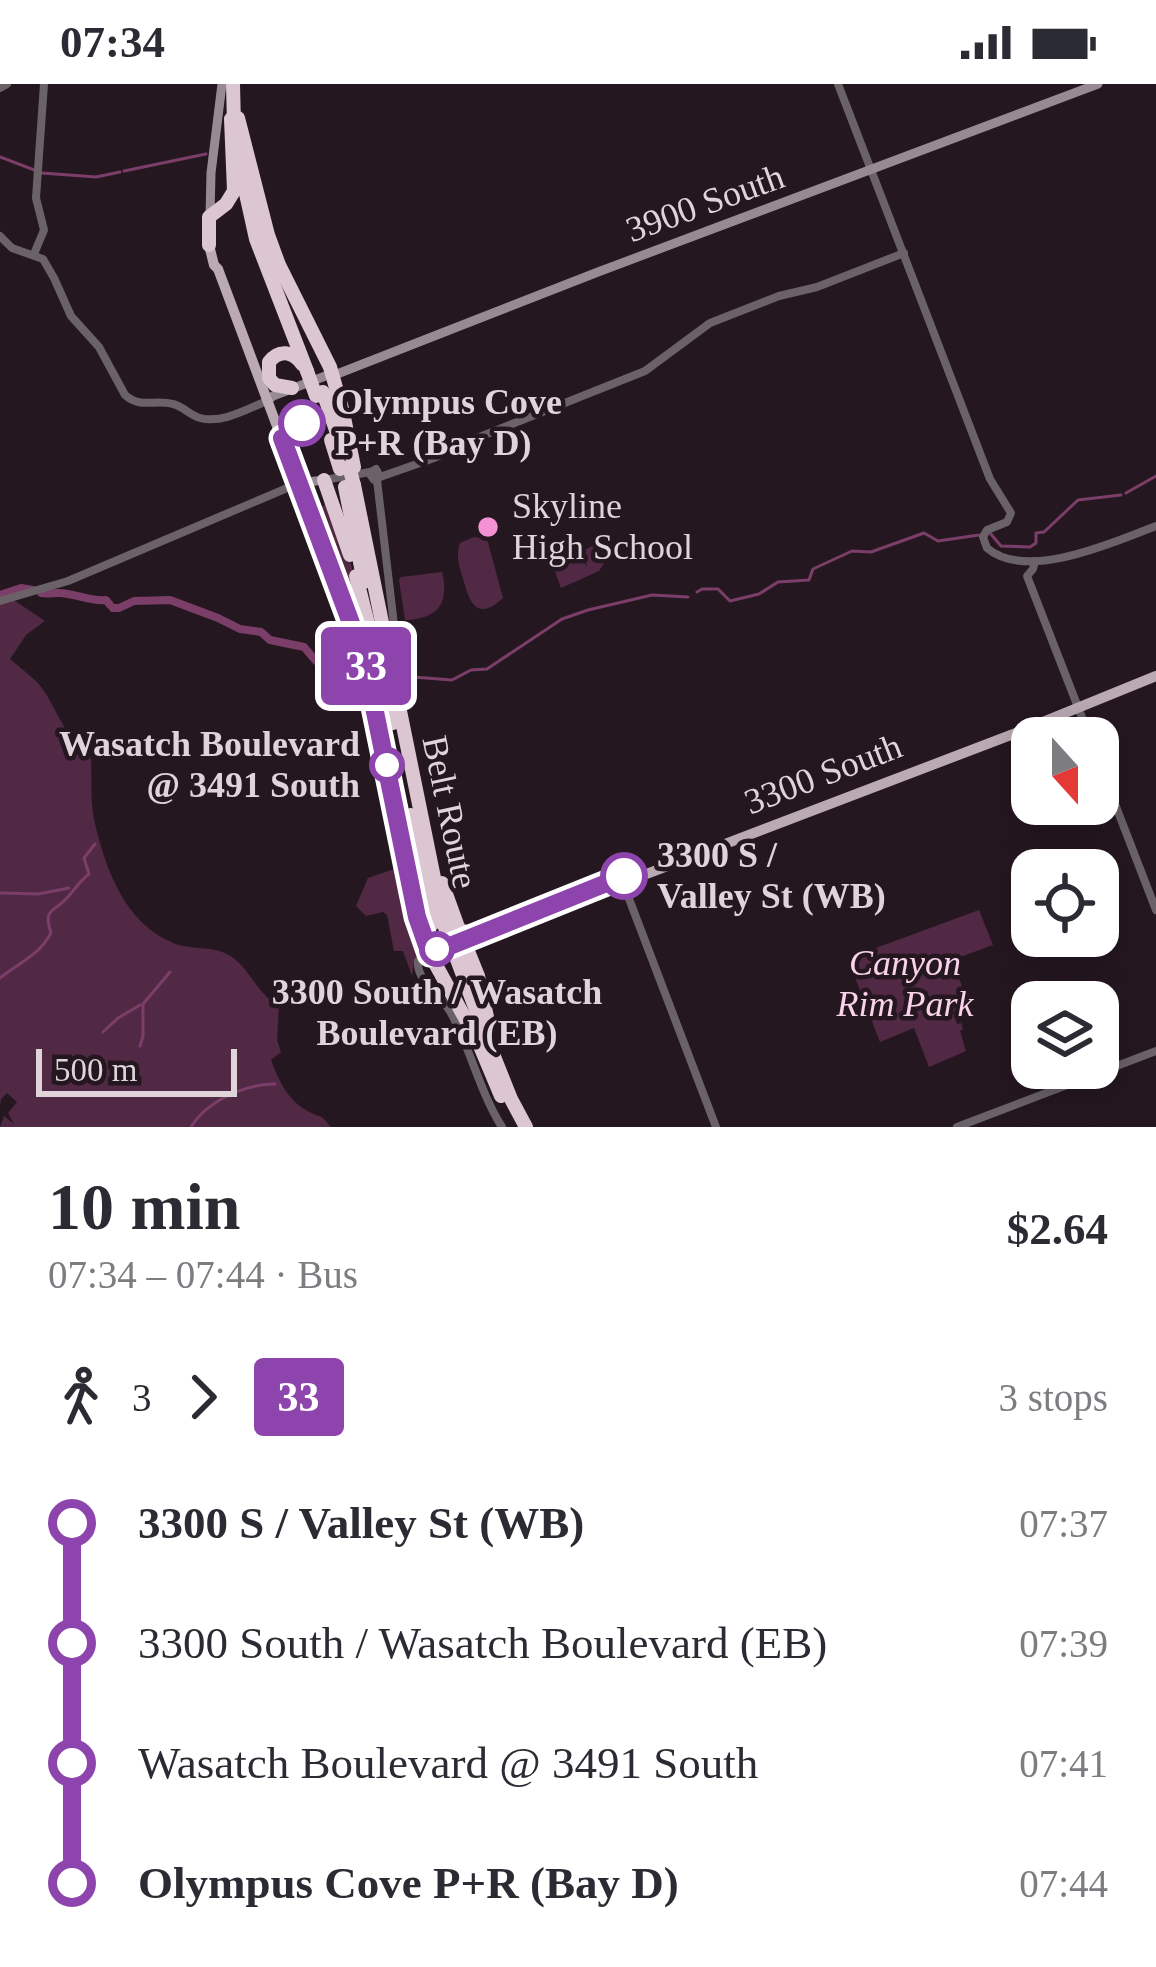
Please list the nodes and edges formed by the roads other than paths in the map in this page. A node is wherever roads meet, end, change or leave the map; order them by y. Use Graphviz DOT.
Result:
graph roads {
  1 [pos="44,84"];
  2 [pos="222,84"];
  3 [pos="234,84"];
  4 [pos="838,84"];
  5 [pos="1098,84"];
  6 [pos="238,118"];
  7 [pos="215,134"];
  8 [pos="872,171"];
  9 [pos="214,208"];
  10 [pos="0,236"];
  11 [pos="209,245"];
  12 [pos="904,253"];
  13 [pos="34,254"];
  14 [pos="218,268"];
  15 [pos="310,369"];
  16 [pos="332,376"];
  17 [pos="292,388"];
  18 [pos="268,401"];
  19 [pos="361,478"];
  20 [pos="324,480"];
  21 [pos="299,483"];
  22 [pos="1156,526"];
  23 [pos="1035,561"];
  24 [pos="0,601"];
  25 [pos="394,625"];
  26 [pos="1156,676"];
  27 [pos="1077,706"];
  28 [pos="1081,717"];
  29 [pos="396,719"];
  30 [pos="1119,814"];
  31 [pos="620,881"];
  32 [pos="1156,910"];
  33 [pos="466,940"];
  34 [pos="430,956"];
  35 [pos="478,1042"];
  36 [pos="1156,1051"];
  37 [pos="503,1077"];
  38 [pos="502,1127"];
  39 [pos="523,1127"];
  40 [pos="716,1127"];
  41 [pos="958,1127"];
  1 -- 13 [label="street"];
  2 -- 7 [label="main road"];
  3 -- 6 [label="highway, Belt Route"];
  3 -- 9 [label="highway"];
  3 -- 15 [label="highway, Belt Route"];
  4 -- 8 [label="street"];
  5 -- 8 [label="main road, 3900 South"];
  6 -- 15 [label="highway, Belt Route"];
  6 -- 16 [label="highway"];
  7 -- 9 [label="main road"];
  7 -- 11 [label="main road"];
  8 -- 12 [label="street"];
  8 -- 16 [label="main road, 3900 South"];
  9 -- 11 [label="highway"];
  9 -- 14 [label="main road"];
  10 -- 13 [label="street"];
  11 -- 14 [label="main road"];
  12 -- 19 [label="street"];
  12 -- 23 [label="street"];
  13 -- 18 [label="street"];
  14 -- 18 [label="main road"];
  15 -- 17 [label="highway"];
  15 -- 19 [label="highway, Belt Route, bridge"];
  16 -- 17 [label="main road, 3900 South"];
  16 -- 18 [label="main road, 3900 South"];
  16 -- 19 [label="highway"];
  17 -- 18 [label="main road, 3900 South"];
  18 -- 21 [label="main road"];
  19 -- 20 [label="street"];
  19 -- 25 [label="street"];
  19 -- 29 [label="highway, Belt Route"];
  20 -- 21 [label="main road"];
  20 -- 29 [label="highway"];
  21 -- 24 [label="street"];
  21 -- 34 [label="main road"];
  22 -- 23 [label="street"];
  23 -- 27 [label="street"];
  26 -- 27 [label="main road, 3300 South"];
  27 -- 28 [label="street"];
  27 -- 31 [label="main road, 3300 South"];
  29 -- 33 [label="highway"];
  29 -- 35 [label="highway, Belt Route"];
  29 -- 37 [label="highway, Belt Route"];
  30 -- 32 [label="street"];
  31 -- 33 [label="main road, 3300 South"];
  31 -- 40 [label="street"];
  33 -- 34 [label="main road, 3300 South, bridge"];
  33 -- 37 [label="highway"];
  34 -- 35 [label="highway"];
  34 -- 38 [label="street"];
  35 -- 39 [label="highway, Belt Route"];
  36 -- 41 [label="street"];
  37 -- 39 [label="highway, Belt Route"];
}
